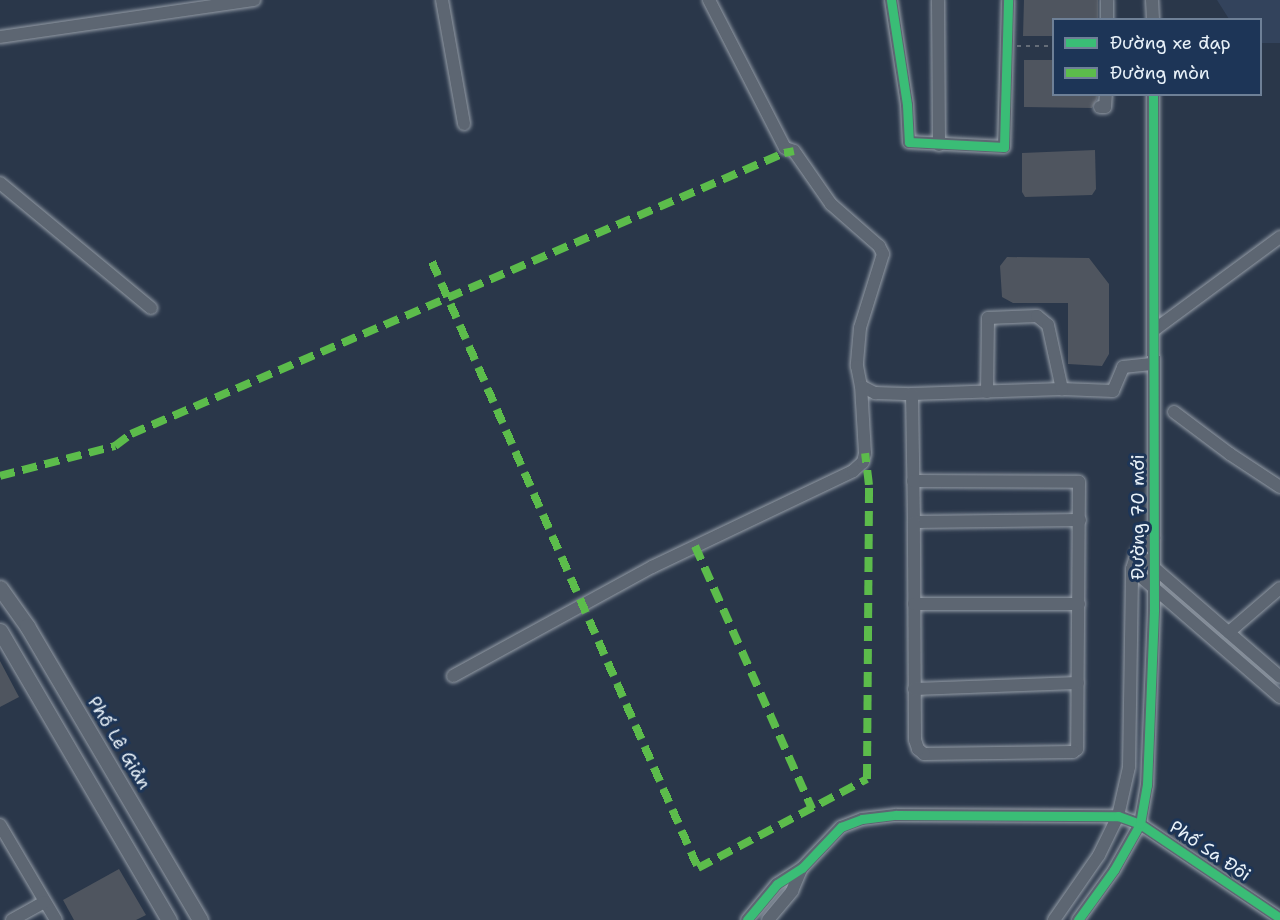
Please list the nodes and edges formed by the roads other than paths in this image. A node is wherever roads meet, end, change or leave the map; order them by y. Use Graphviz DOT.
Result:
graph roads {
  1 [pos="254,0"];
  2 [pos="442,0"];
  3 [pos="709,0"];
  4 [pos="891,0"];
  5 [pos="938,0"];
  6 [pos="1008,0"];
  7 [pos="1107,0"];
  8 [pos="1152,0"];
  9 [pos="1107,18"];
  10 [pos="1153,18"];
  11 [pos="0,37"];
  12 [pos="1106,96"];
  13 [pos="1153,96"];
  14 [pos="1100,107"];
  15 [pos="464,124"];
  16 [pos="939,145"];
  17 [pos="0,183"];
  18 [pos="1280,237"];
  19 [pos="151,308"];
  20 [pos="1154,330"];
  21 [pos="1154,363"];
  22 [pos="861,386"];
  23 [pos="1062,389"];
  24 [pos="987,392"];
  25 [pos="912,393"];
  26 [pos="1174,412"];
  27 [pos="913,481"];
  28 [pos="1280,487"];
  29 [pos="1080,520"];
  30 [pos="914,522"];
  31 [pos="1154,538"];
  32 [pos="1137,553"];
  33 [pos="1153,567"];
  34 [pos="1132,569"];
  35 [pos="1154,587"];
  36 [pos="0,588"];
  37 [pos="1280,588"];
  38 [pos="914,604"];
  39 [pos="1079,604"];
  40 [pos="0,631"];
  41 [pos="1229,632"];
  42 [pos="453,676"];
  43 [pos="1280,677"];
  44 [pos="1078,683"];
  45 [pos="914,689"];
  46 [pos="1280,697"];
  47 [pos="1118,816"];
  48 [pos="1140,824"];
  49 [pos="0,825"];
  50 [pos="802,868"];
  51 [pos="44,902"];
  52 [pos="1280,918"];
  53 [pos="12,920"];
  54 [pos="56,920"];
  55 [pos="169,920"];
  56 [pos="199,920"];
  57 [pos="747,920"];
  58 [pos="768,920"];
  59 [pos="1054,920"];
  60 [pos="1078,920"];
  1 -- 11 [label="street"];
  2 -- 15 [label="street"];
  3 -- 22 [label="street"];
  4 -- 16 [label="street"];
  5 -- 16 [label="street"];
  6 -- 16 [label="street"];
  7 -- 9 [label="street"];
  8 -- 10 [label="street"];
  12 -- 14 [label="street"];
  13 -- 20 [label="street, Đường 70 mới"];
  17 -- 19 [label="street"];
  18 -- 20 [label="street"];
  20 -- 21 [label="street, Đường 70 mới"];
  21 -- 23 [label="street"];
  21 -- 31 [label="street, Đường 70 mới"];
  22 -- 25 [label="street"];
  22 -- 42 [label="street"];
  23 -- 24 [label="street"];
  23 -- 24 [label="street"];
  24 -- 25 [label="street"];
  25 -- 27 [label="street"];
  26 -- 28 [label="street"];
  27 -- 29 [label="street"];
  27 -- 30 [label="street"];
  29 -- 30 [label="street"];
  29 -- 39 [label="street"];
  30 -- 38 [label="street"];
  31 -- 32 [label="street, Đường 70 mới"];
  31 -- 33 [label="street, Đường 70 mới"];
  32 -- 33 [label="street"];
  32 -- 34 [label="street, Đường 70 mới"];
  33 -- 35 [label="street, Đường 70 mới"];
  33 -- 41 [label="street"];
  34 -- 35 [label="street"];
  34 -- 47 [label="street, Đường 70 mới"];
  35 -- 46 [label="street"];
  35 -- 48 [label="street, Đường 70 mới"];
  36 -- 56 [label="main road, Phố Lê Giản"];
  37 -- 41 [label="street"];
  38 -- 39 [label="street"];
  38 -- 45 [label="street"];
  39 -- 44 [label="street"];
  40 -- 55 [label="main road"];
  41 -- 43 [label="street"];
  44 -- 45 [label="street"];
  44 -- 45 [label="street"];
  47 -- 48 [label="street, Phố Sa Đôi"];
  47 -- 50 [label="street, Phố Sa Đôi"];
  47 -- 59 [label="street, Đường 70 mới"];
  48 -- 52 [label="street, Phố Sa Đôi"];
  48 -- 60 [label="street, Đường 70 mới"];
  49 -- 51 [label="street"];
  50 -- 57 [label="street"];
  50 -- 58 [label="street"];
  51 -- 53 [label="street"];
  51 -- 54 [label="street"];
}
